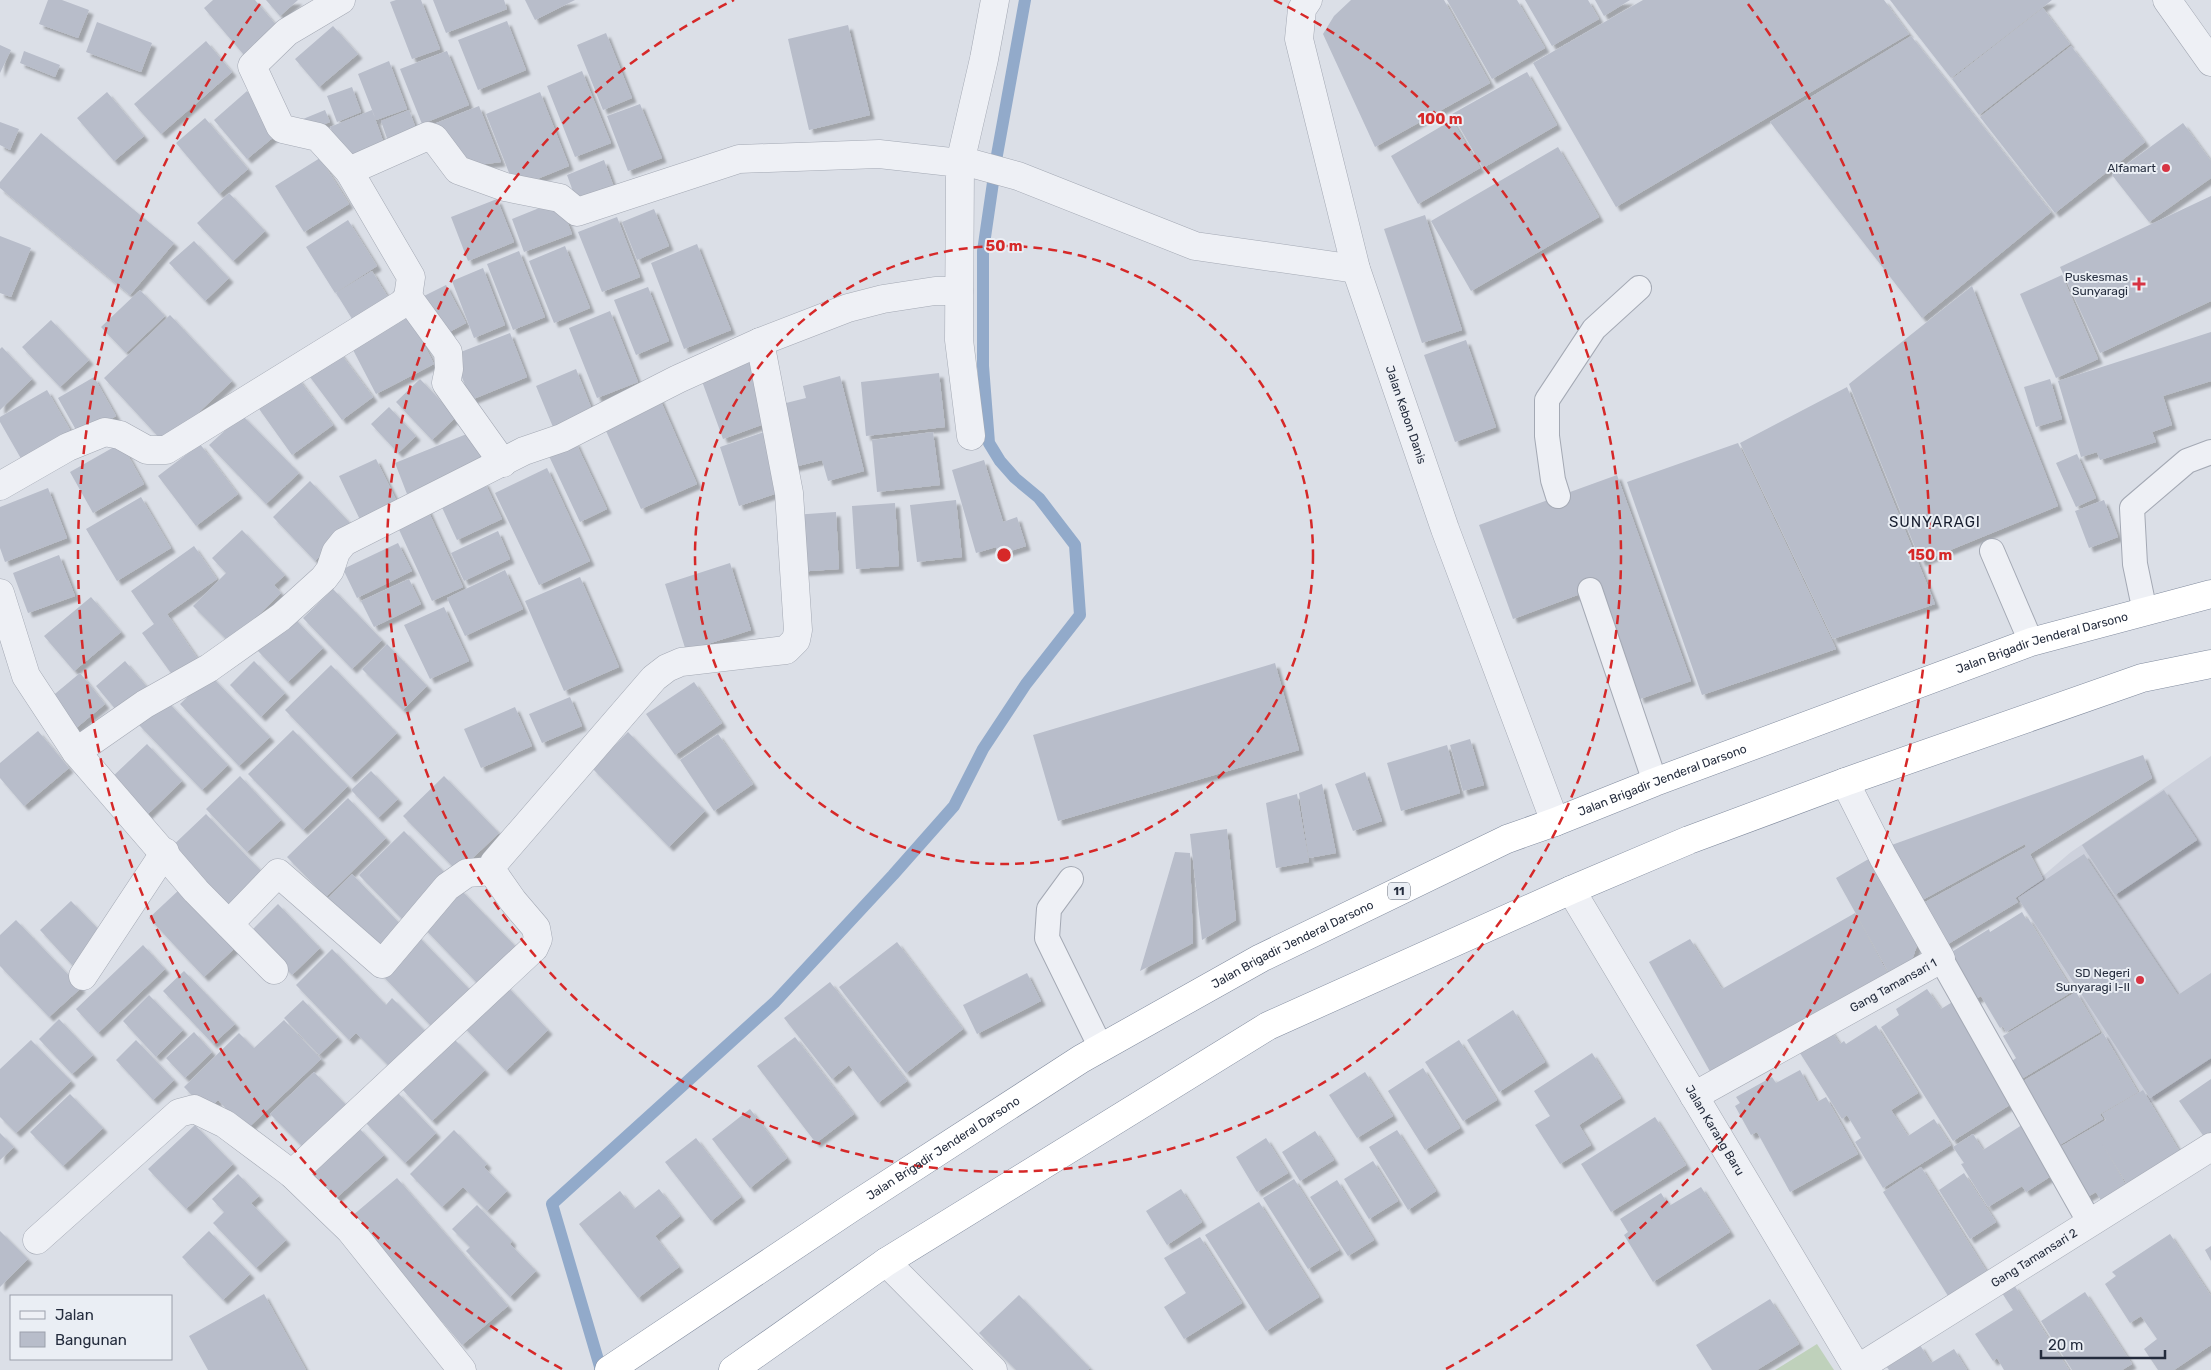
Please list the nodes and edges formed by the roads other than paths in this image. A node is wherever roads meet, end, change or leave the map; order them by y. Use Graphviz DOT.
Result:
graph roads {
  1 [pos="995,0"];
  2 [pos="1308,0"];
  3 [pos="2167,0"];
  4 [pos="336,1"];
  5 [pos="2211,62"];
  6 [pos="968,163"];
  7 [pos="349,171"];
  8 [pos="1356,269"];
  9 [pos="1639,288"];
  10 [pos="959,291"];
  11 [pos="408,297"];
  12 [pos="760,342"];
  13 [pos="971,436"];
  14 [pos="2211,452"];
  15 [pos="503,463"];
  16 [pos="0,486"];
  17 [pos="1558,496"];
  18 [pos="1992,551"];
  19 [pos="1590,590"];
  20 [pos="0,593"];
  21 [pos="2211,594"];
  22 [pos="2145,612"];
  23 [pos="2031,642"];
  24 [pos="2211,664"];
  25 [pos="76,752"];
  26 [pos="1655,782"];
  27 [pos="1845,782"];
  28 [pos="1555,822"];
  29 [pos="164,852"];
  30 [pos="492,871"];
  31 [pos="1071,879"];
  32 [pos="1571,890"];
  33 [pos="229,924"];
  34 [pos="1941,959"];
  35 [pos="274,970"];
  36 [pos="84,976"];
  37 [pos="1100,1048"];
  38 [pos="1694,1096"];
  39 [pos="2211,1147"];
  40 [pos="292,1174"];
  41 [pos="2090,1223"];
  42 [pos="37,1240"];
  43 [pos="886,1262"];
  44 [pos="1858,1369"];
  45 [pos="462,1370"];
  46 [pos="609,1370"];
  47 [pos="733,1370"];
  48 [pos="993,1370"];
  1 -- 6 [label="street"];
  2 -- 8 [label="street, Jalan Kebon Danis"];
  3 -- 5 [label="street"];
  4 -- 7 [label="street"];
  6 -- 7 [label="street"];
  6 -- 8 [label="street"];
  6 -- 10 [label="street"];
  7 -- 11 [label="street"];
  8 -- 28 [label="street, Jalan Kebon Danis"];
  9 -- 17 [label="lane"];
  10 -- 12 [label="street"];
  10 -- 13 [label="street"];
  11 -- 15 [label="street"];
  11 -- 16 [label="street"];
  12 -- 15 [label="street"];
  12 -- 30 [label="street"];
  14 -- 22 [label="lane"];
  15 -- 25 [label="street"];
  18 -- 23 [label="lane"];
  19 -- 26 [label="lane"];
  20 -- 25 [label="street"];
  21 -- 22 [label="highway, Jalan Brigadir Jenderal Darsono / 11"];
  22 -- 23 [label="highway, Jalan Brigadir Jenderal Darsono / 11"];
  23 -- 26 [label="highway, Jalan Brigadir Jenderal Darsono / 11"];
  24 -- 27 [label="highway"];
  25 -- 29 [label="street"];
  26 -- 28 [label="highway, Jalan Brigadir Jenderal Darsono / 11"];
  27 -- 32 [label="highway"];
  27 -- 34 [label="street, Gang Tamansari 1"];
  28 -- 37 [label="highway, Jalan Brigadir Jenderal Darsono / 11"];
  29 -- 33 [label="street"];
  29 -- 36 [label="street"];
  30 -- 33 [label="street"];
  30 -- 40 [label="street"];
  31 -- 37 [label="lane"];
  32 -- 38 [label="street, Jalan Karang Baru"];
  32 -- 43 [label="highway"];
  33 -- 35 [label="street"];
  34 -- 38 [label="street, Gang Tamansari 1"];
  34 -- 41 [label="lane"];
  37 -- 46 [label="highway, Jalan Brigadir Jenderal Darsono / 11"];
  38 -- 44 [label="street, Jalan Karang Baru"];
  39 -- 41 [label="street, Gang Tamansari 2"];
  40 -- 42 [label="street"];
  40 -- 45 [label="street"];
  41 -- 44 [label="street, Gang Tamansari 2"];
  43 -- 47 [label="highway"];
  43 -- 48 [label="street"];
}
